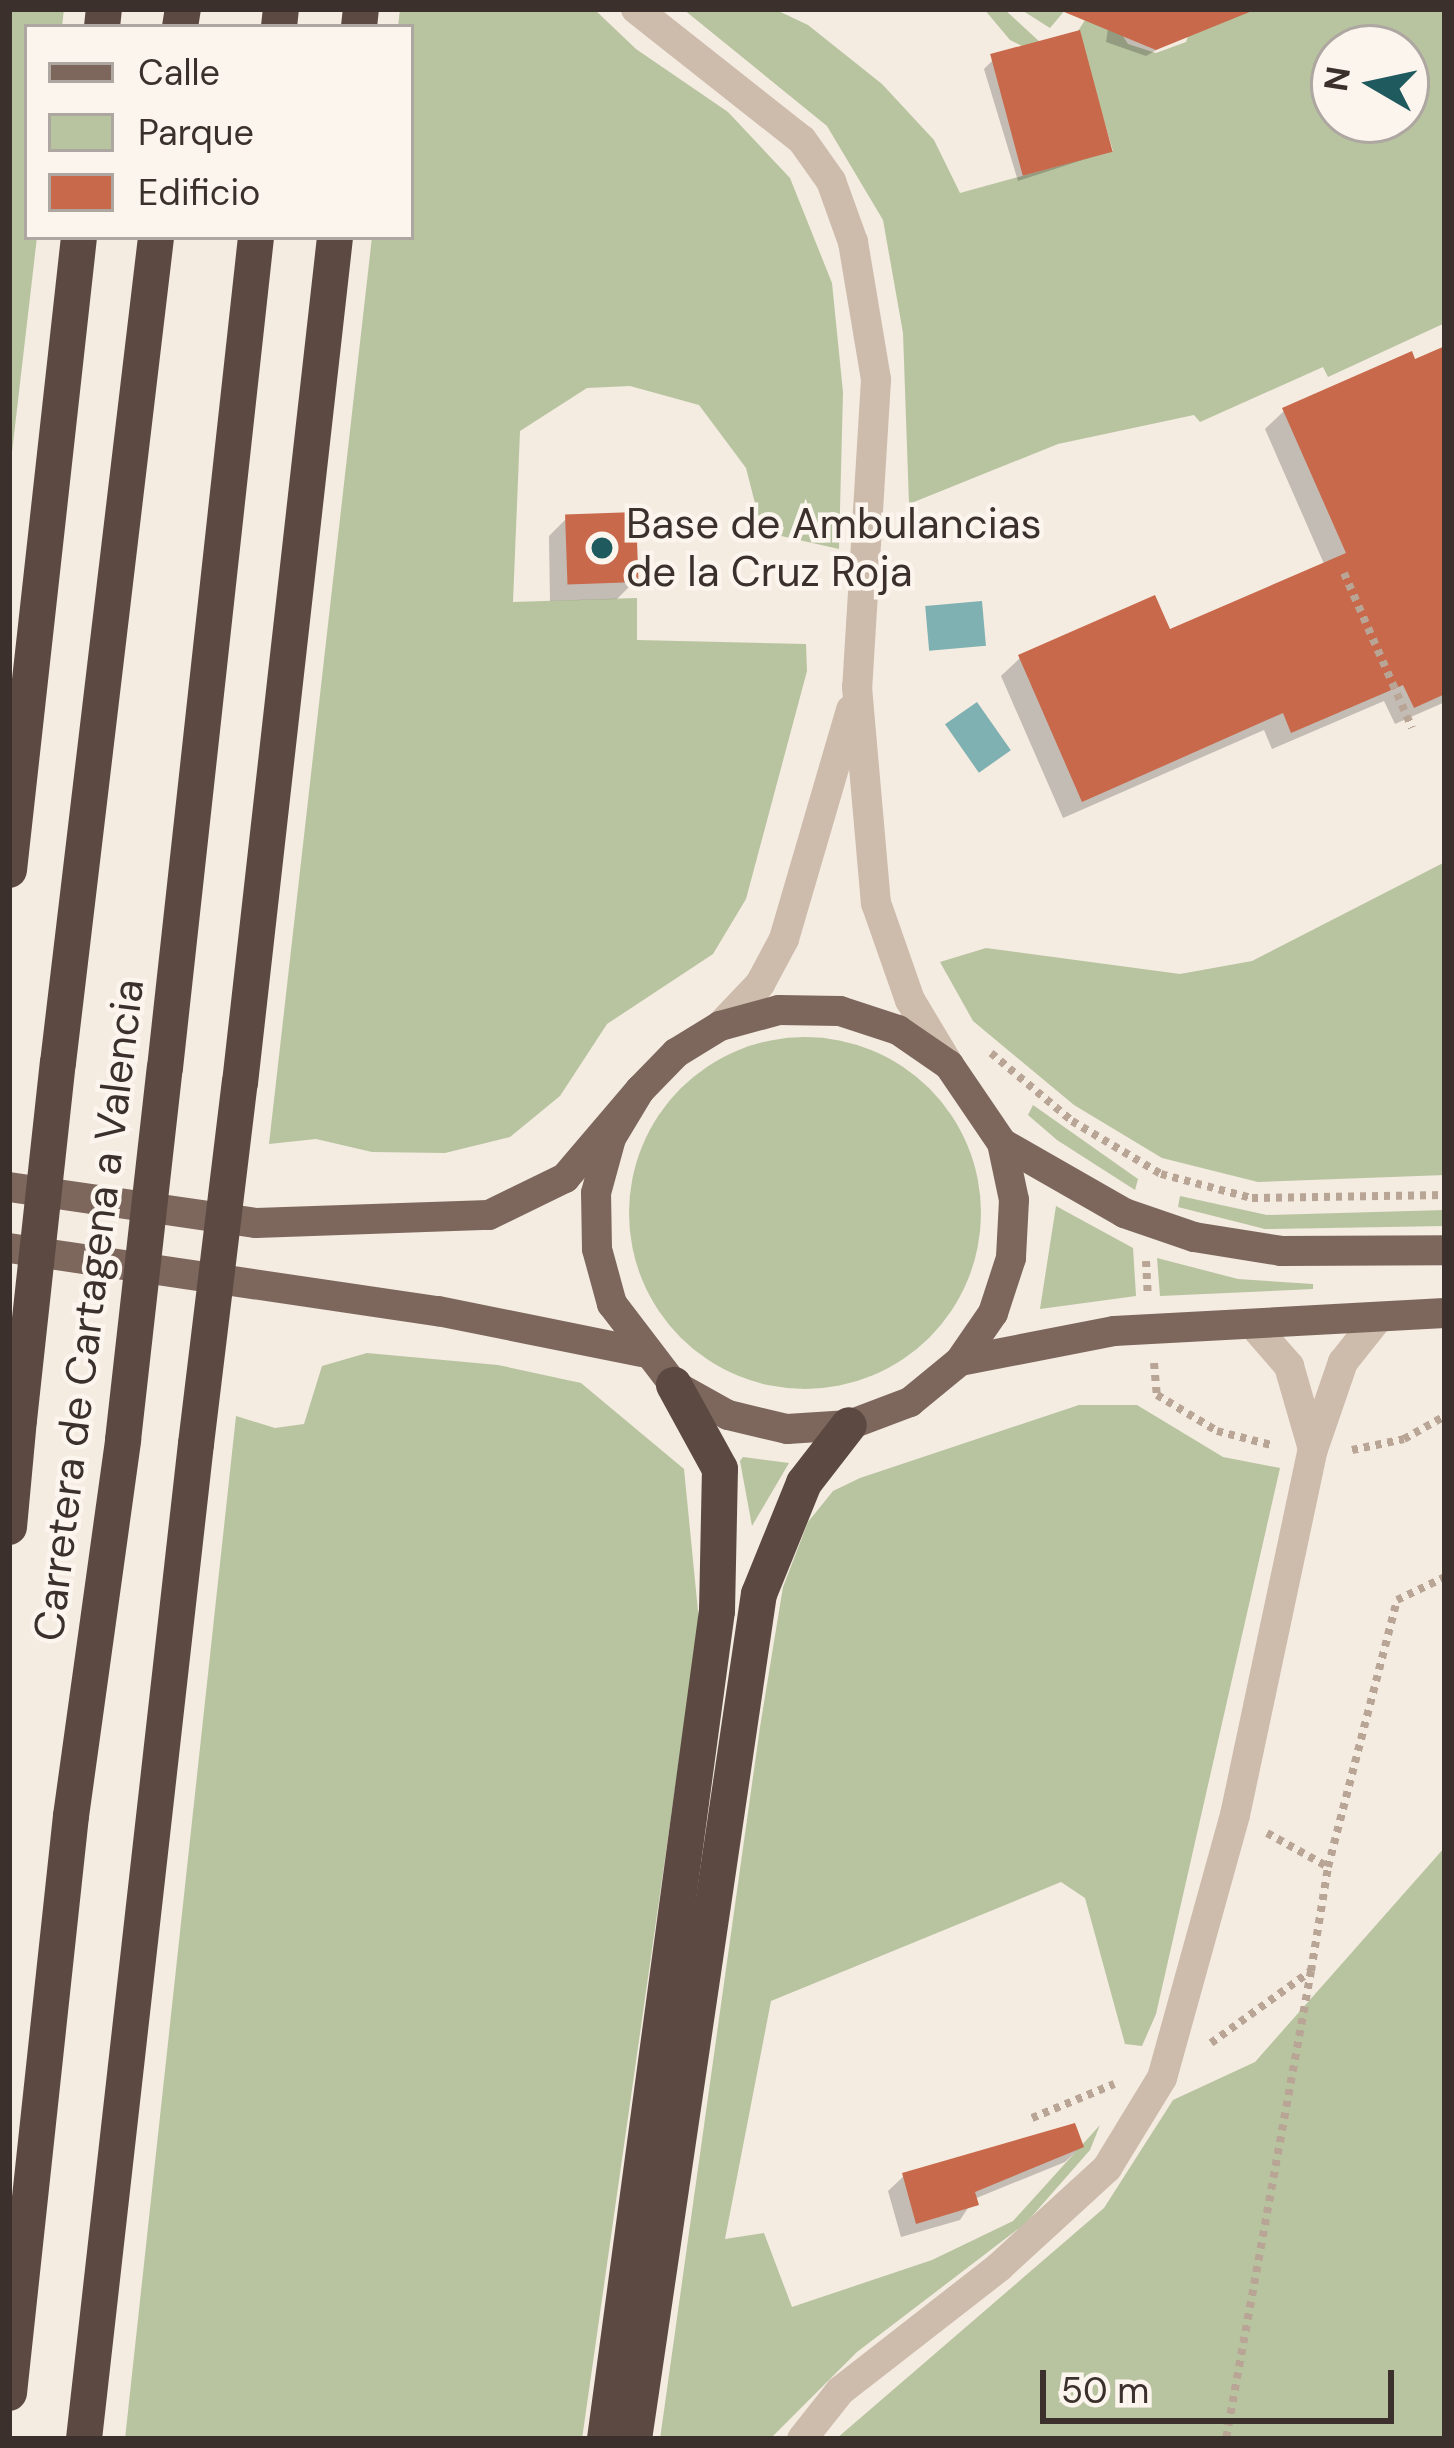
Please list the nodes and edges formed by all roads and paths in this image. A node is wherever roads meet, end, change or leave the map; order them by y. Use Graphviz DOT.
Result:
graph roads {
  1 [pos="636,9"];
  2 [pos="79,240"];
  3 [pos="156,240"];
  4 [pos="256,240"];
  5 [pos="334,240"];
  6 [pos="1344,572"];
  7 [pos="857,687"];
  8 [pos="1412,728"];
  9 [pos="9,870"];
  10 [pos="720,1026"];
  11 [pos="975,1039"];
  12 [pos="949,1065"];
  13 [pos="640,1090"];
  14 [pos="1001,1143"];
  15 [pos="9,1187"];
  16 [pos="1445,1195"];
  17 [pos="9,1248"];
  18 [pos="1445,1250"];
  19 [pos="1445,1313"];
  20 [pos="1378,1318"];
  21 [pos="1255,1327"];
  22 [pos="642,1352"];
  23 [pos="960,1361"];
  24 [pos="674,1384"];
  25 [pos="1445,1416"];
  26 [pos="849,1425"];
  27 [pos="1313,1449"];
  28 [pos="9,1527"];
  29 [pos="1445,1576"];
  30 [pos="1235,1815"];
  31 [pos="1328,1868"];
  32 [pos="1311,1971"];
  33 [pos="1166,2063"];
  34 [pos="1032,2117"];
  35 [pos="9,2393"];
  36 [pos="84,2439"];
  37 [pos="605,2439"];
  38 [pos="634,2439"];
  39 [pos="802,2439"];
  40 [pos="1226,2439"];
  1 -- 7 [label="street"];
  2 -- 9 [label="highway"];
  3 -- 28 [label="highway, Carretera de Cartagena a Valencia, bridge"];
  4 -- 35 [label="highway, Carretera de Cartagena a Valencia, bridge"];
  5 -- 36 [label="highway, bridge"];
  6 -- 8 [label="path"];
  7 -- 10 [label="street"];
  7 -- 12 [label="street"];
  10 -- 12 [label="main road"];
  10 -- 13 [label="main road"];
  11 -- 16 [label="path"];
  12 -- 14 [label="main road"];
  13 -- 15 [label="main road"];
  13 -- 22 [label="main road"];
  14 -- 18 [label="main road"];
  14 -- 23 [label="main road"];
  17 -- 22 [label="main road"];
  19 -- 20 [label="main road"];
  20 -- 21 [label="main road"];
  20 -- 27 [label="street"];
  21 -- 23 [label="main road"];
  21 -- 27 [label="street"];
  22 -- 24 [label="main road"];
  23 -- 26 [label="main road"];
  24 -- 26 [label="main road"];
  24 -- 37 [label="highway"];
  25 -- 27 [label="path"];
  26 -- 38 [label="highway"];
  27 -- 30 [label="street"];
  29 -- 31 [label="path"];
  30 -- 31 [label="path"];
  30 -- 33 [label="street"];
  31 -- 32 [label="path"];
  32 -- 33 [label="path"];
  32 -- 40 [label="path"];
  33 -- 34 [label="path"];
  33 -- 39 [label="street"];
}
